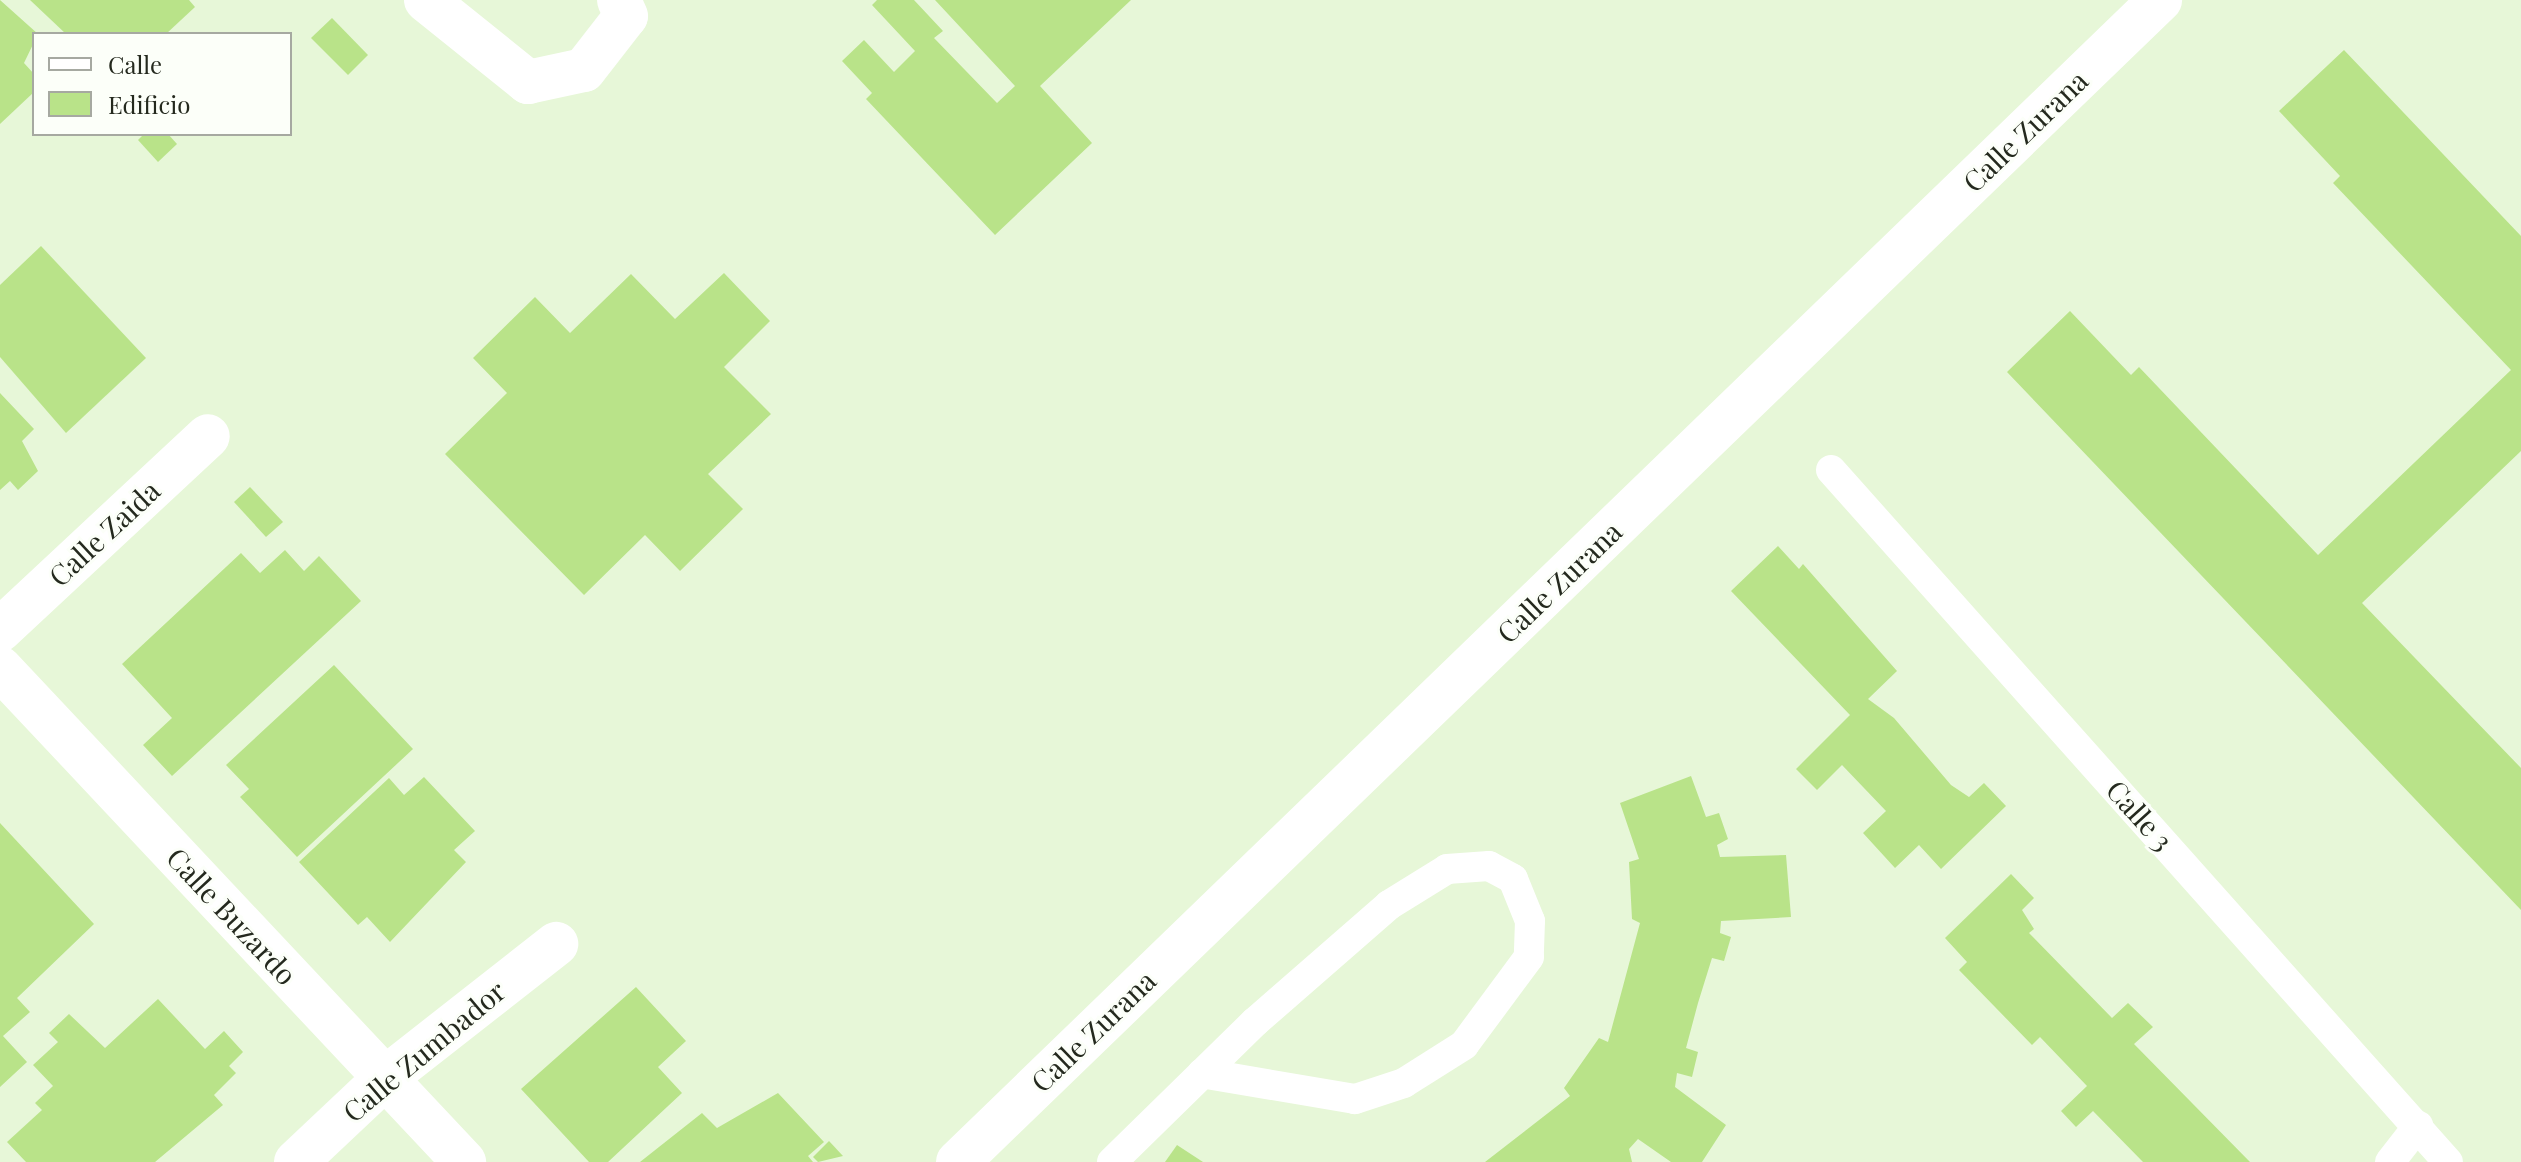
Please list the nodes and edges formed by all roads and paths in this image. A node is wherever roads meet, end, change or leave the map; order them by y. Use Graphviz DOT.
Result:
graph roads {
  1 [pos="426,0"];
  2 [pos="619,0"];
  3 [pos="2160,0"];
  4 [pos="208,436"];
  5 [pos="1831,470"];
  6 [pos="0,630"];
  7 [pos="0,668"];
  8 [pos="556,944"];
  9 [pos="1202,1073"];
  10 [pos="384,1079"];
  11 [pos="2418,1126"];
  12 [pos="296,1162"];
  13 [pos="464,1162"];
  14 [pos="958,1162"];
  15 [pos="1112,1162"];
  16 [pos="2390,1162"];
  17 [pos="2448,1162"];
  1 -- 2 [label="street"];
  3 -- 14 [label="street, Calle Zurana"];
  4 -- 6 [label="street, Calle Zaida"];
  5 -- 11 [label="lane, Calle 3"];
  7 -- 10 [label="street, Calle Buzardo"];
  8 -- 10 [label="street, Calle Zumbador"];
  9 -- 9 [label="lane"];
  9 -- 15 [label="lane"];
  10 -- 12 [label="street, Calle Zumbador"];
  10 -- 13 [label="street, Calle Buzardo"];
  11 -- 16 [label="lane"];
  11 -- 17 [label="lane, Calle 3"];
}
